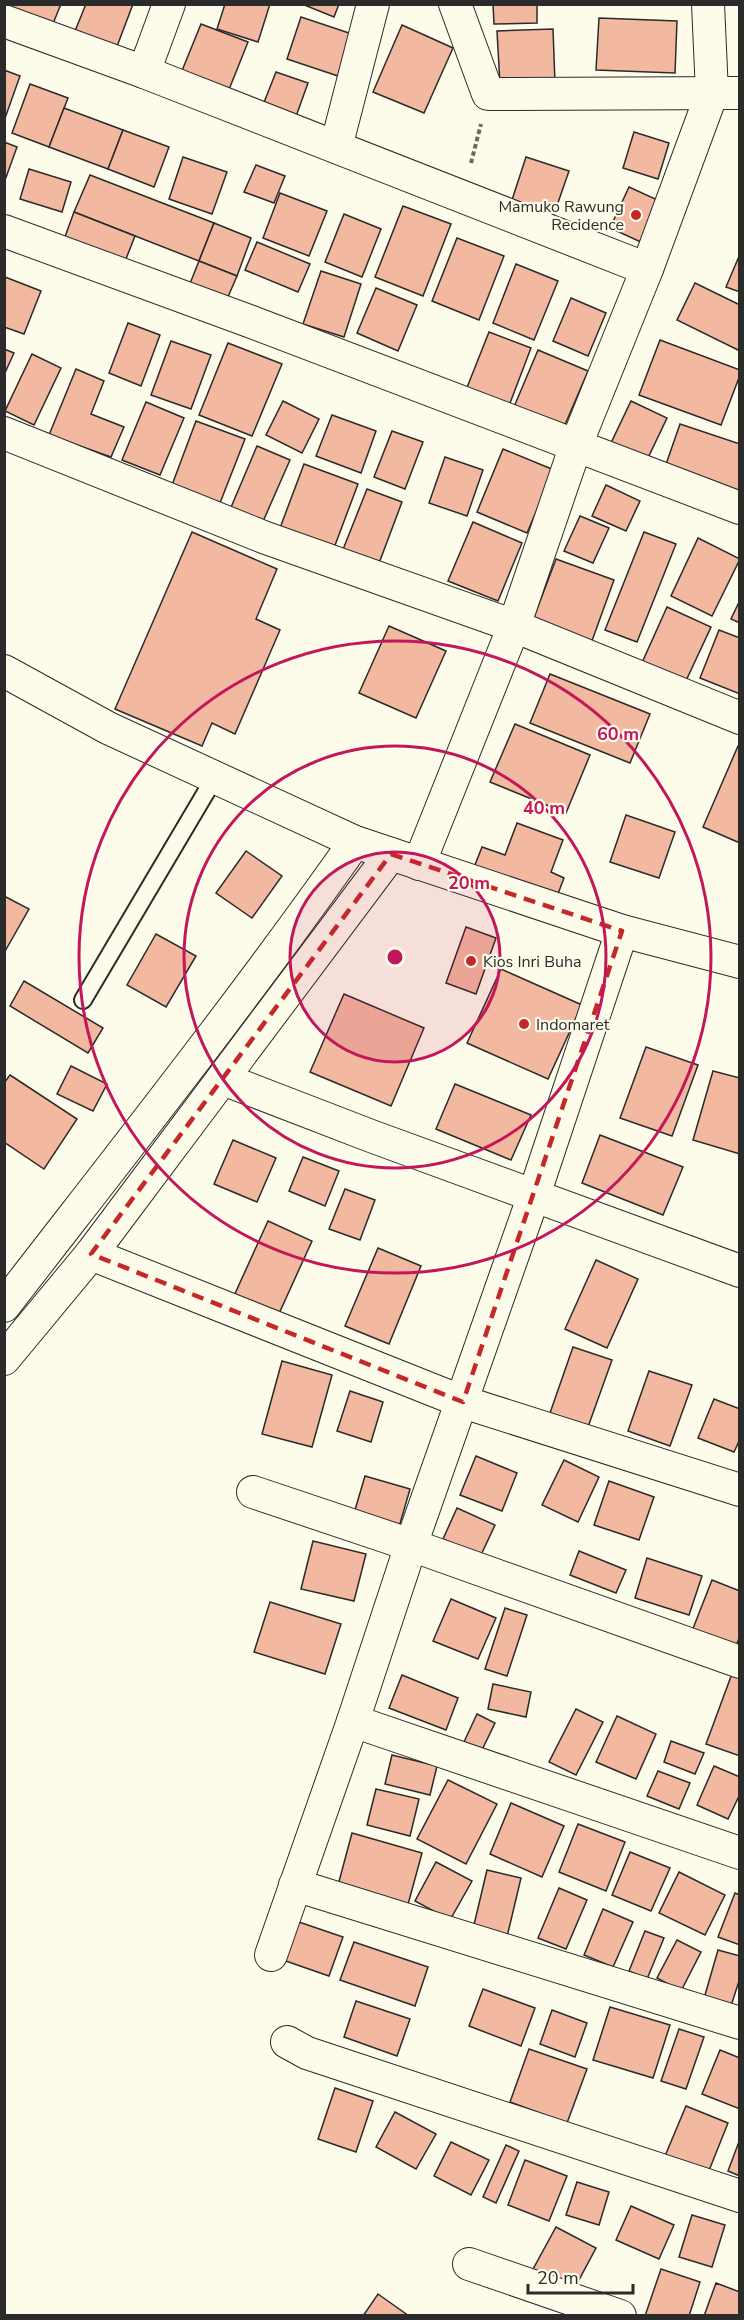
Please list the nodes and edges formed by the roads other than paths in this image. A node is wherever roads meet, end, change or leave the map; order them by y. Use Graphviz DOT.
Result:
graph roads {
  1 [pos="169,4"];
  2 [pos="373,4"];
  3 [pos="455,4"];
  4 [pos="708,4"];
  5 [pos="4,21"];
  6 [pos="144,72"];
  7 [pos="726,93"];
  8 [pos="336,147"];
  9 [pos="4,231"];
  10 [pos="647,269"];
  11 [pos="4,433"];
  12 [pos="576,445"];
  13 [pos="740,508"];
  14 [pos="514,626"];
  15 [pos="4,671"];
  16 [pos="740,718"];
  17 [pos="215,777"];
  18 [pos="355,842"];
  19 [pos="405,859"];
  20 [pos="622,931"];
  21 [pos="740,962"];
  22 [pos="82,1000"];
  23 [pos="223,1079"];
  24 [pos="534,1195"];
  25 [pos="91,1254"];
  26 [pos="740,1271"];
  27 [pos="4,1306"];
  28 [pos="4,1359"];
  29 [pos="463,1402"];
  30 [pos="740,1490"];
  31 [pos="253,1492"];
  32 [pos="411,1545"];
  33 [pos="740,1662"];
  34 [pos="353,1721"];
  35 [pos="740,1853"];
  36 [pos="295,1885"];
  37 [pos="271,1955"];
  38 [pos="740,2023"];
  39 [pos="287,2042"];
  40 [pos="740,2196"];
  41 [pos="469,2264"];
  42 [pos="620,2316"];
  1 -- 6 [label="street"];
  2 -- 8 [label="street"];
  3 -- 7 [label="street"];
  4 -- 7 [label="street"];
  5 -- 6 [label="street"];
  6 -- 8 [label="street"];
  7 -- 10 [label="street"];
  8 -- 10 [label="street"];
  9 -- 12 [label="street"];
  10 -- 12 [label="street"];
  11 -- 14 [label="street"];
  12 -- 13 [label="street"];
  12 -- 14 [label="street"];
  14 -- 16 [label="street"];
  14 -- 19 [label="street"];
  15 -- 17 [label="street"];
  17 -- 18 [label="street"];
  17 -- 22 [label="lane"];
  18 -- 19 [label="street"];
  18 -- 27 [label="street"];
  19 -- 20 [label="street"];
  19 -- 23 [label="street"];
  20 -- 21 [label="street"];
  20 -- 24 [label="street"];
  23 -- 24 [label="street"];
  23 -- 25 [label="street"];
  24 -- 26 [label="street"];
  24 -- 29 [label="street"];
  25 -- 28 [label="street"];
  25 -- 29 [label="street"];
  29 -- 30 [label="street"];
  29 -- 32 [label="street"];
  31 -- 32 [label="street"];
  32 -- 33 [label="street"];
  32 -- 34 [label="street"];
  34 -- 35 [label="street"];
  34 -- 36 [label="street"];
  36 -- 37 [label="street"];
  36 -- 38 [label="street"];
  39 -- 40 [label="street"];
  41 -- 42 [label="street"];
}
